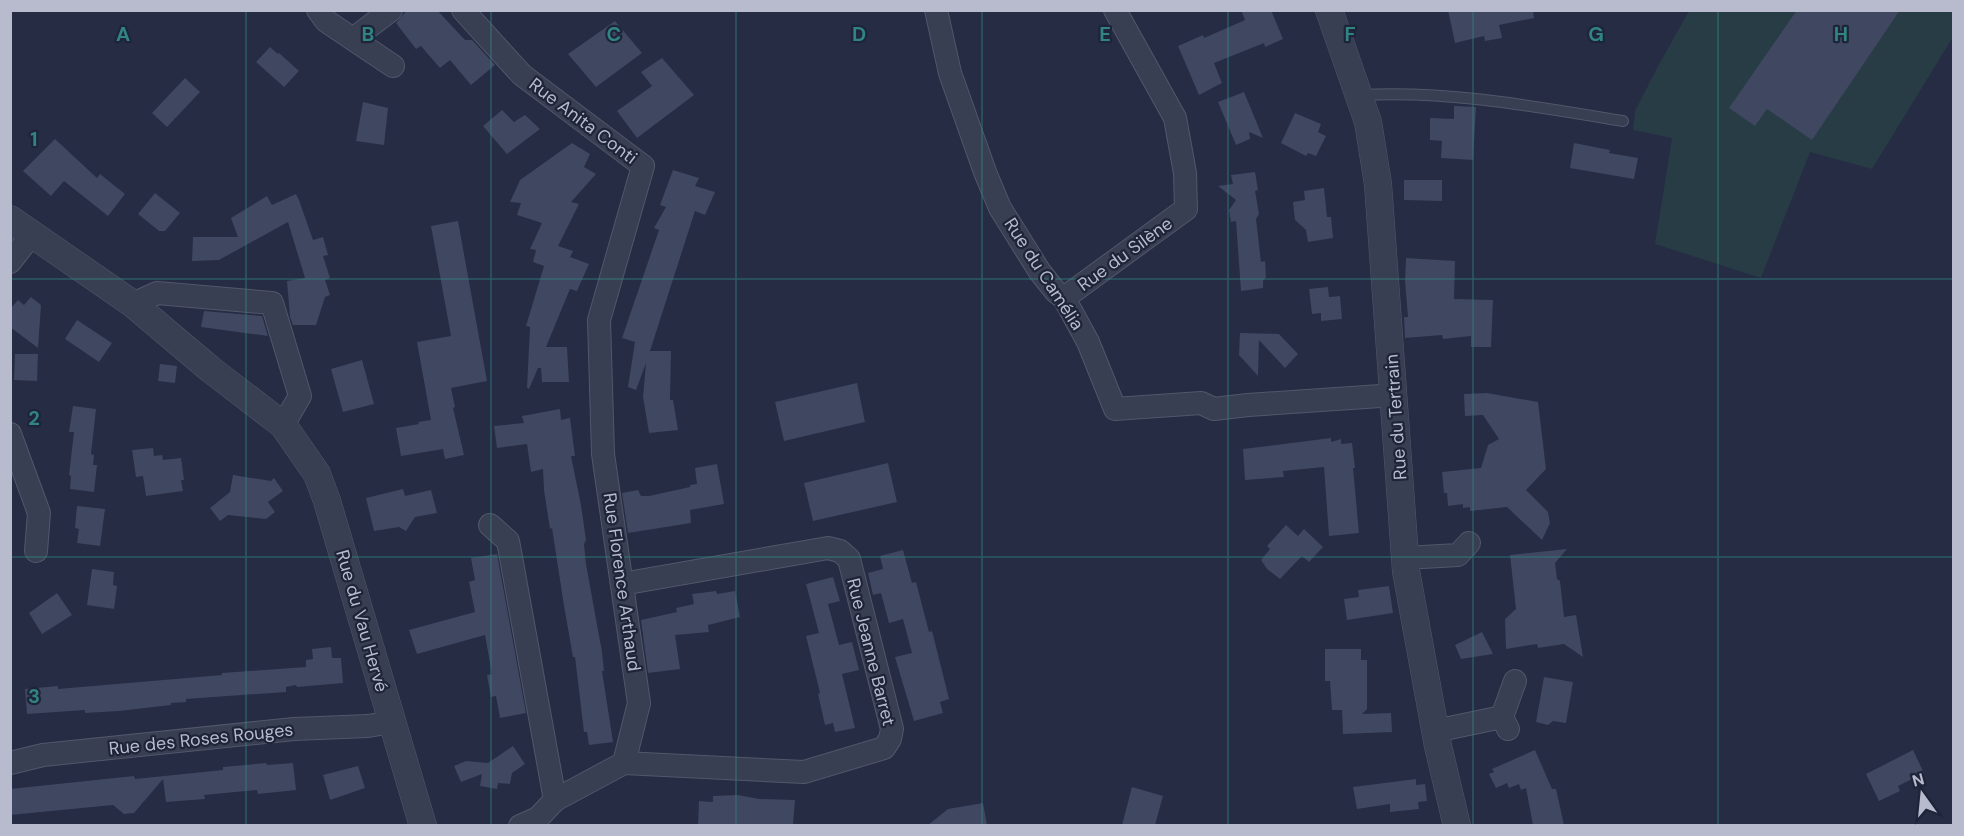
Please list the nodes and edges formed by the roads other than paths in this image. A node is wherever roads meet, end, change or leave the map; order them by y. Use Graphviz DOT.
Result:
graph roads {
  1 [pos="318,10"];
  2 [pos="391,10"];
  3 [pos="463,10"];
  4 [pos="936,10"];
  5 [pos="1115,10"];
  6 [pos="1329,10"];
  7 [pos="353,39"];
  8 [pos="393,66"];
  9 [pos="1360,96"];
  10 [pos="1623,121"];
  11 [pos="10,219"];
  12 [pos="33,234"];
  13 [pos="10,262"];
  14 [pos="1064,298"];
  15 [pos="133,304"];
  16 [pos="599,320"];
  17 [pos="1395,395"];
  18 [pos="283,425"];
  19 [pos="10,434"];
  20 [pos="490,525"];
  21 [pos="36,551"];
  22 [pos="1466,553"];
  23 [pos="1405,558"];
  24 [pos="622,584"];
  25 [pos="1515,681"];
  26 [pos="392,722"];
  27 [pos="1435,731"];
  28 [pos="10,763"];
  29 [pos="624,763"];
  30 [pos="555,800"];
  31 [pos="423,825"];
  32 [pos="520,825"];
  33 [pos="1457,825"];
  1 -- 7 [label="street"];
  2 -- 7 [label="street"];
  3 -- 16 [label="street, Rue Anita Conti"];
  4 -- 14 [label="street, Rue du Camélia"];
  5 -- 14 [label="street, Rue du Silène"];
  6 -- 9 [label="street, Rue du Tertrain"];
  7 -- 8 [label="street"];
  9 -- 10 [label="lane"];
  9 -- 17 [label="street, Rue du Tertrain"];
  11 -- 12 [label="street, Rue du Vau Hervé"];
  12 -- 13 [label="street"];
  12 -- 15 [label="street, Rue du Vau Hervé"];
  14 -- 17 [label="street, Rue du Camélia"];
  15 -- 18 [label="street, Rue du Vau Hervé"];
  15 -- 18 [label="street"];
  16 -- 24 [label="street, Rue Florence Arthaud"];
  17 -- 23 [label="street, Rue du Tertrain"];
  18 -- 26 [label="street, Rue du Vau Hervé"];
  19 -- 21 [label="street"];
  20 -- 30 [label="street"];
  22 -- 23 [label="street"];
  23 -- 27 [label="street, Rue du Tertrain"];
  24 -- 29 [label="street, Rue Florence Arthaud"];
  24 -- 29 [label="street, Rue Jeanne Barret"];
  25 -- 27 [label="street"];
  26 -- 28 [label="street, Rue des Roses Rouges"];
  26 -- 31 [label="street, Rue du Vau Hervé"];
  27 -- 33 [label="street, Rue du Tertrain"];
  29 -- 30 [label="street"];
  30 -- 32 [label="street"];
}
